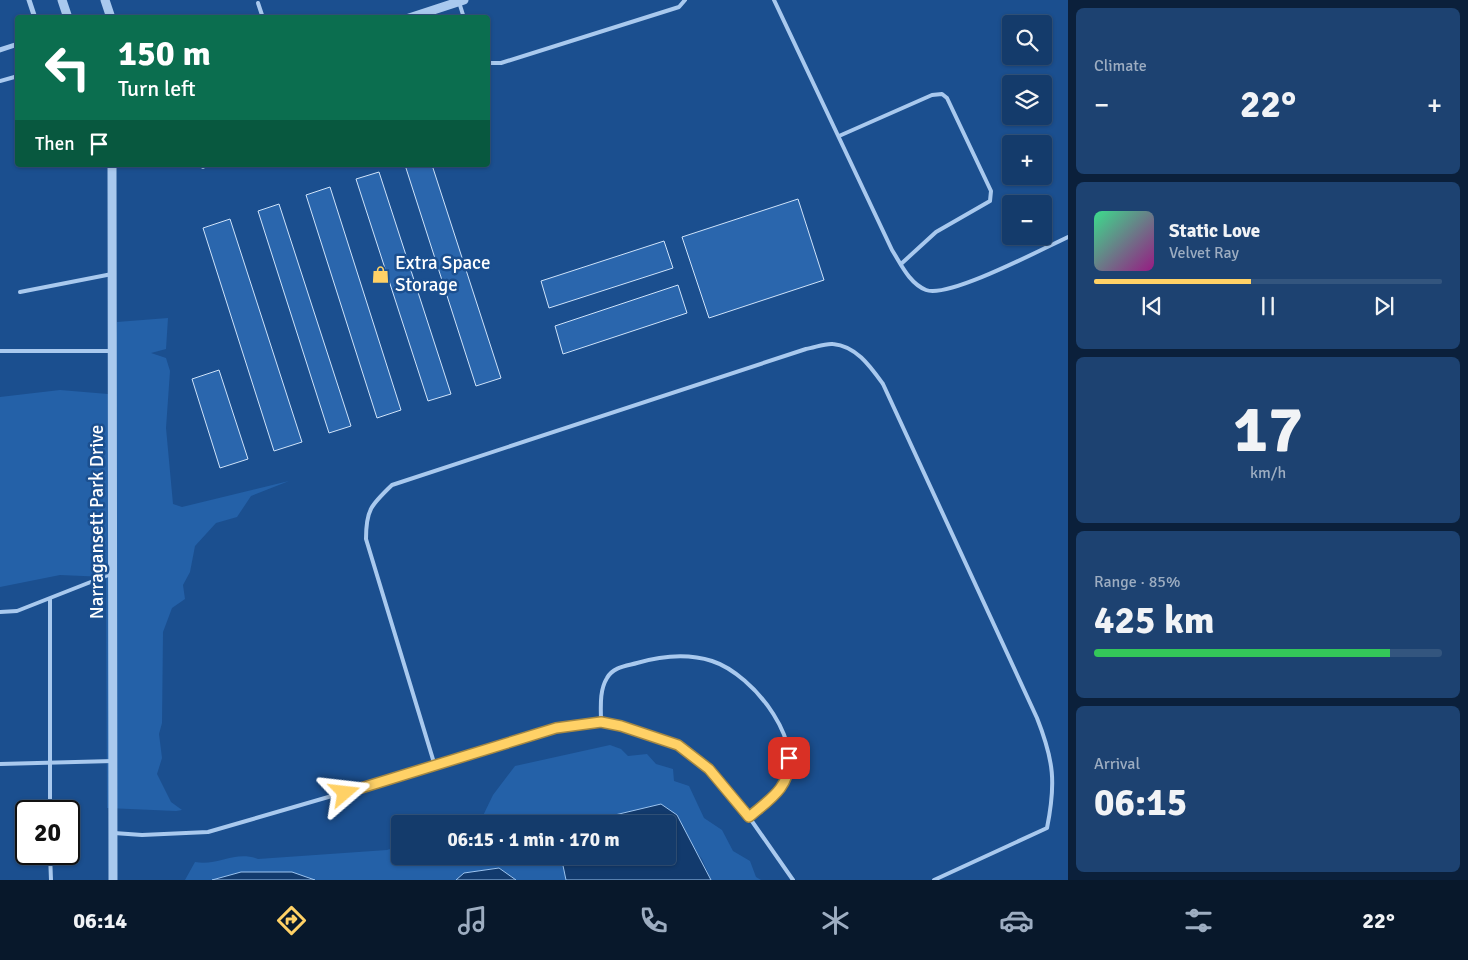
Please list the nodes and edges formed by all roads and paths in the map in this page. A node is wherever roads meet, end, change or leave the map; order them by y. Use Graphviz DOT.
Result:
graph roads {
  1 [pos="29,0"];
  2 [pos="62,0"];
  3 [pos="105,0"];
  4 [pos="685,0"];
  5 [pos="774,0"];
  6 [pos="462,1"];
  7 [pos="258,3"];
  8 [pos="34,15"];
  9 [pos="67,15"];
  10 [pos="110,15"];
  11 [pos="262,15"];
  12 [pos="418,15"];
  13 [pos="464,15"];
  14 [pos="15,45"];
  15 [pos="0,50"];
  16 [pos="490,63"];
  17 [pos="15,77"];
  18 [pos="0,81"];
  19 [pos="839,136"];
  20 [pos="112,167"];
  21 [pos="1068,237"];
  22 [pos="901,264"];
  23 [pos="112,274"];
  24 [pos="20,292"];
  25 [pos="0,351"];
  26 [pos="114,351"];
  27 [pos="114,573"];
  28 [pos="50,599"];
  29 [pos="0,612"];
  30 [pos="601,722"];
  31 [pos="113,761"];
  32 [pos="50,763"];
  33 [pos="0,764"];
  34 [pos="435,766"];
  35 [pos="50,800"];
  36 [pos="749,817"];
  37 [pos="114,833"];
  38 [pos="50,865"];
  39 [pos="51,880"];
  40 [pos="113,880"];
  41 [pos="793,880"];
  42 [pos="934,880"];
  1 -- 8 [label="street"];
  2 -- 9 [label="street"];
  3 -- 10 [label="street"];
  4 -- 16 [label="lane"];
  5 -- 19 [label="lane"];
  6 -- 12 [label="street"];
  6 -- 13 [label="lane"];
  7 -- 11 [label="lane"];
  14 -- 15 [label="street"];
  17 -- 18 [label="lane"];
  19 -- 22 [label="lane"];
  19 -- 22 [label="lane"];
  20 -- 23 [label="street, Narragansett Park Drive"];
  21 -- 22 [label="lane"];
  23 -- 24 [label="lane"];
  23 -- 26 [label="street, Narragansett Park Drive"];
  25 -- 26 [label="lane"];
  26 -- 27 [label="street, Narragansett Park Drive"];
  27 -- 28 [label="lane"];
  27 -- 31 [label="street, Narragansett Park Drive"];
  28 -- 29 [label="lane"];
  28 -- 32 [label="lane"];
  30 -- 34 [label="lane"];
  30 -- 36 [label="lane"];
  30 -- 36 [label="lane"];
  31 -- 32 [label="lane"];
  31 -- 37 [label="street, Narragansett Park Drive"];
  32 -- 33 [label="lane"];
  32 -- 35 [label="lane"];
  34 -- 37 [label="lane"];
  34 -- 42 [label="lane"];
  36 -- 41 [label="lane"];
  37 -- 40 [label="street, Narragansett Park Drive"];
  38 -- 39 [label="lane"];
}
